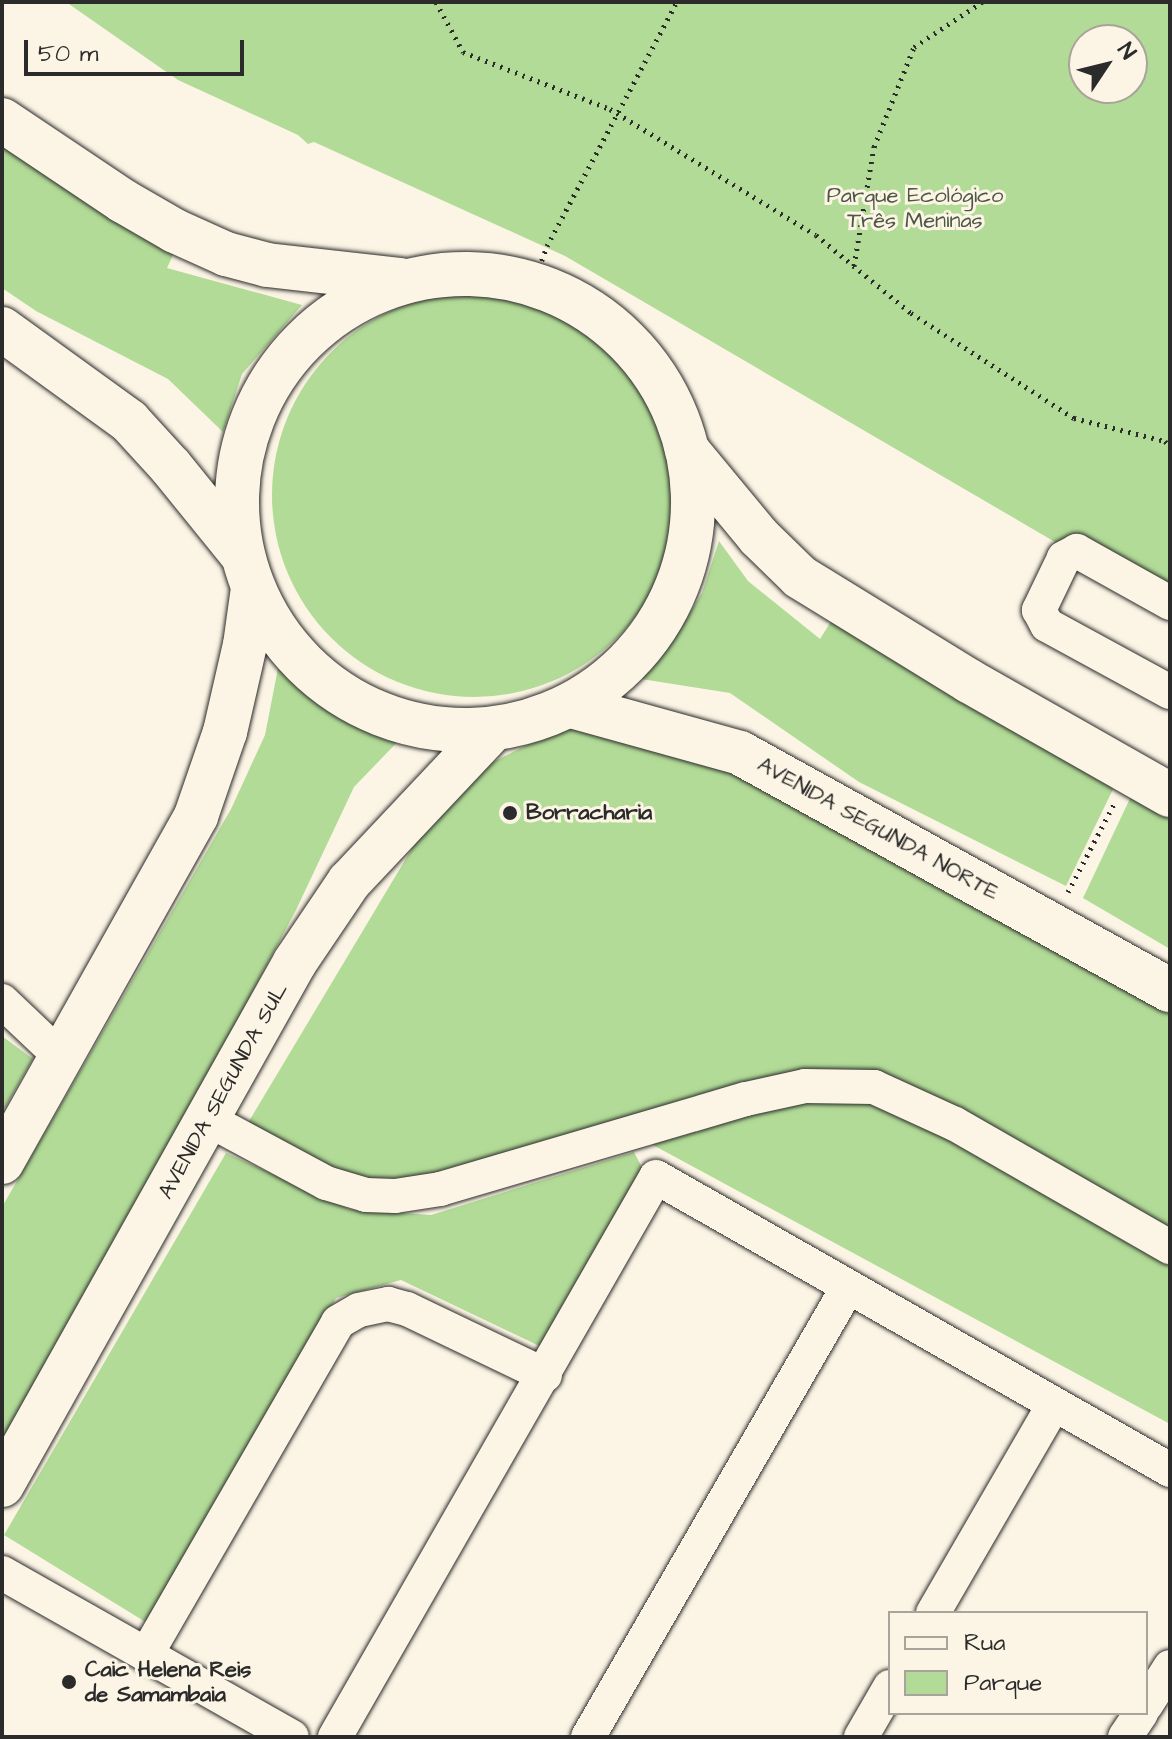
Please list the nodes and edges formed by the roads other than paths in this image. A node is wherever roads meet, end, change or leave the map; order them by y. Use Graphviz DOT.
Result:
graph roads {
  1 [pos="2,120"];
  2 [pos="404,281"];
  3 [pos="2,329"];
  4 [pos="687,450"];
  5 [pos="248,573"];
  6 [pos="1170,603"];
  7 [pos="1170,692"];
  8 [pos="571,706"];
  9 [pos="492,730"];
  10 [pos="1170,795"];
  11 [pos="1170,990"];
  12 [pos="3,1002"];
  13 [pos="82,1020"];
  14 [pos="61,1057"];
  15 [pos="209,1120"];
  16 [pos="641,1130"];
  17 [pos="2,1162"];
  18 [pos="656,1177"];
  19 [pos="1170,1247"];
  20 [pos="848,1287"];
  21 [pos="545,1375"];
  22 [pos="1053,1406"];
  23 [pos="1170,1470"];
  24 [pos="2,1485"];
  25 [pos="2,1573"];
  26 [pos="934,1611"];
  27 [pos="146,1655"];
  28 [pos="1170,1667"];
  29 [pos="888,1690"];
  30 [pos="1148,1702"];
  31 [pos="1140,1715"];
  32 [pos="292,1737"];
  33 [pos="335,1737"];
  34 [pos="588,1737"];
  35 [pos="861,1737"];
  36 [pos="1125,1737"];
  1 -- 2 [label="main road"];
  2 -- 4 [label="main road"];
  2 -- 5 [label="main road"];
  3 -- 5 [label="main road"];
  4 -- 8 [label="main road"];
  4 -- 10 [label="main road"];
  5 -- 9 [label="main road"];
  5 -- 13 [label="main road"];
  6 -- 7 [label="street"];
  8 -- 9 [label="main road"];
  8 -- 11 [label="main road, AVENIDA SEGUNDA NORTE"];
  9 -- 15 [label="main road, AVENIDA SEGUNDA SUL"];
  12 -- 13 [label="street"];
  12 -- 14 [label="street"];
  13 -- 14 [label="main road"];
  14 -- 17 [label="main road"];
  15 -- 16 [label="street"];
  15 -- 24 [label="main road, AVENIDA SEGUNDA SUL"];
  16 -- 18 [label="street"];
  16 -- 19 [label="street"];
  18 -- 20 [label="street"];
  18 -- 21 [label="street"];
  20 -- 22 [label="street"];
  20 -- 34 [label="street"];
  21 -- 27 [label="street"];
  21 -- 33 [label="street"];
  22 -- 23 [label="street"];
  22 -- 26 [label="street"];
  25 -- 27 [label="street"];
  27 -- 32 [label="street"];
  28 -- 30 [label="street"];
  29 -- 35 [label="street"];
  31 -- 36 [label="street"];
}
